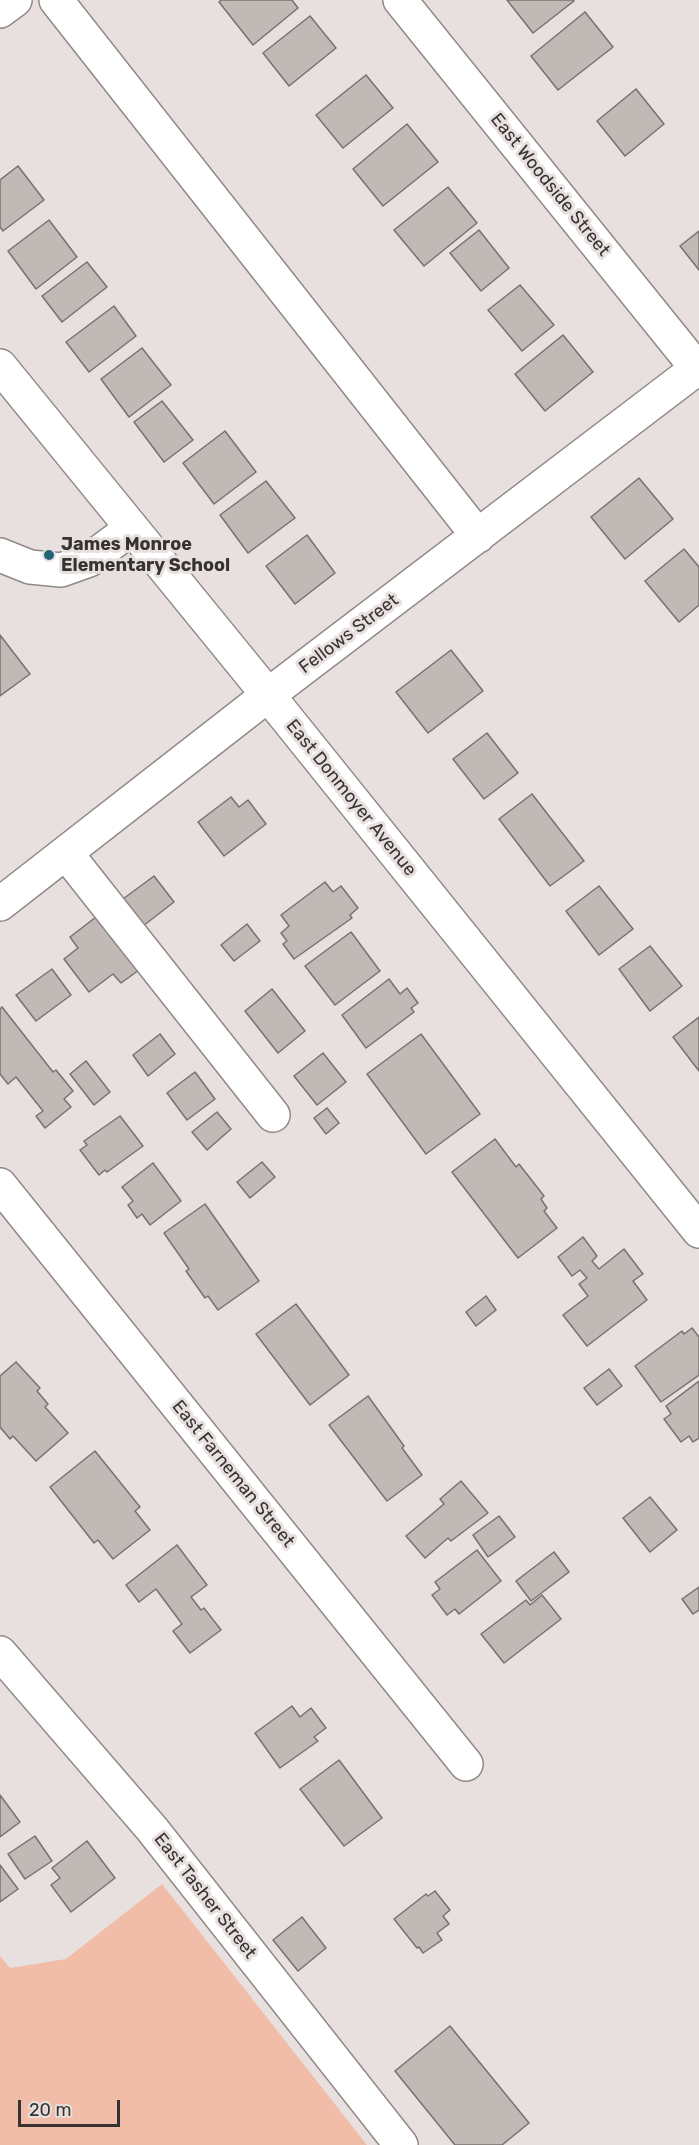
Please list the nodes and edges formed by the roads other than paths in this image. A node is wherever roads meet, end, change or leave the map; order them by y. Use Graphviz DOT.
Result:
graph roads {
  1 [pos="15,0"];
  2 [pos="56,0"];
  3 [pos="400,0"];
  4 [pos="0,11"];
  5 [pos="0,366"];
  6 [pos="698,369"];
  7 [pos="132,528"];
  8 [pos="478,536"];
  9 [pos="0,555"];
  10 [pos="268,695"];
  11 [pos="66,853"];
  12 [pos="0,904"];
  13 [pos="273,1115"];
  14 [pos="0,1185"];
  15 [pos="699,1231"];
  16 [pos="0,1653"];
  17 [pos="466,1764"];
  18 [pos="401,2145"];
  1 -- 4 [label="street"];
  2 -- 8 [label="street"];
  3 -- 6 [label="street, East Woodside Street"];
  5 -- 7 [label="street, East Donmoyer Avenue"];
  6 -- 8 [label="street, Fellows Street"];
  7 -- 9 [label="street"];
  7 -- 10 [label="street, East Donmoyer Avenue"];
  8 -- 10 [label="street, Fellows Street"];
  10 -- 11 [label="street, Fellows Street"];
  10 -- 15 [label="street, East Donmoyer Avenue"];
  11 -- 12 [label="street, Fellows Street"];
  11 -- 13 [label="street"];
  14 -- 17 [label="street, East Farneman Street"];
  16 -- 18 [label="street, East Tasher Street"];
}
